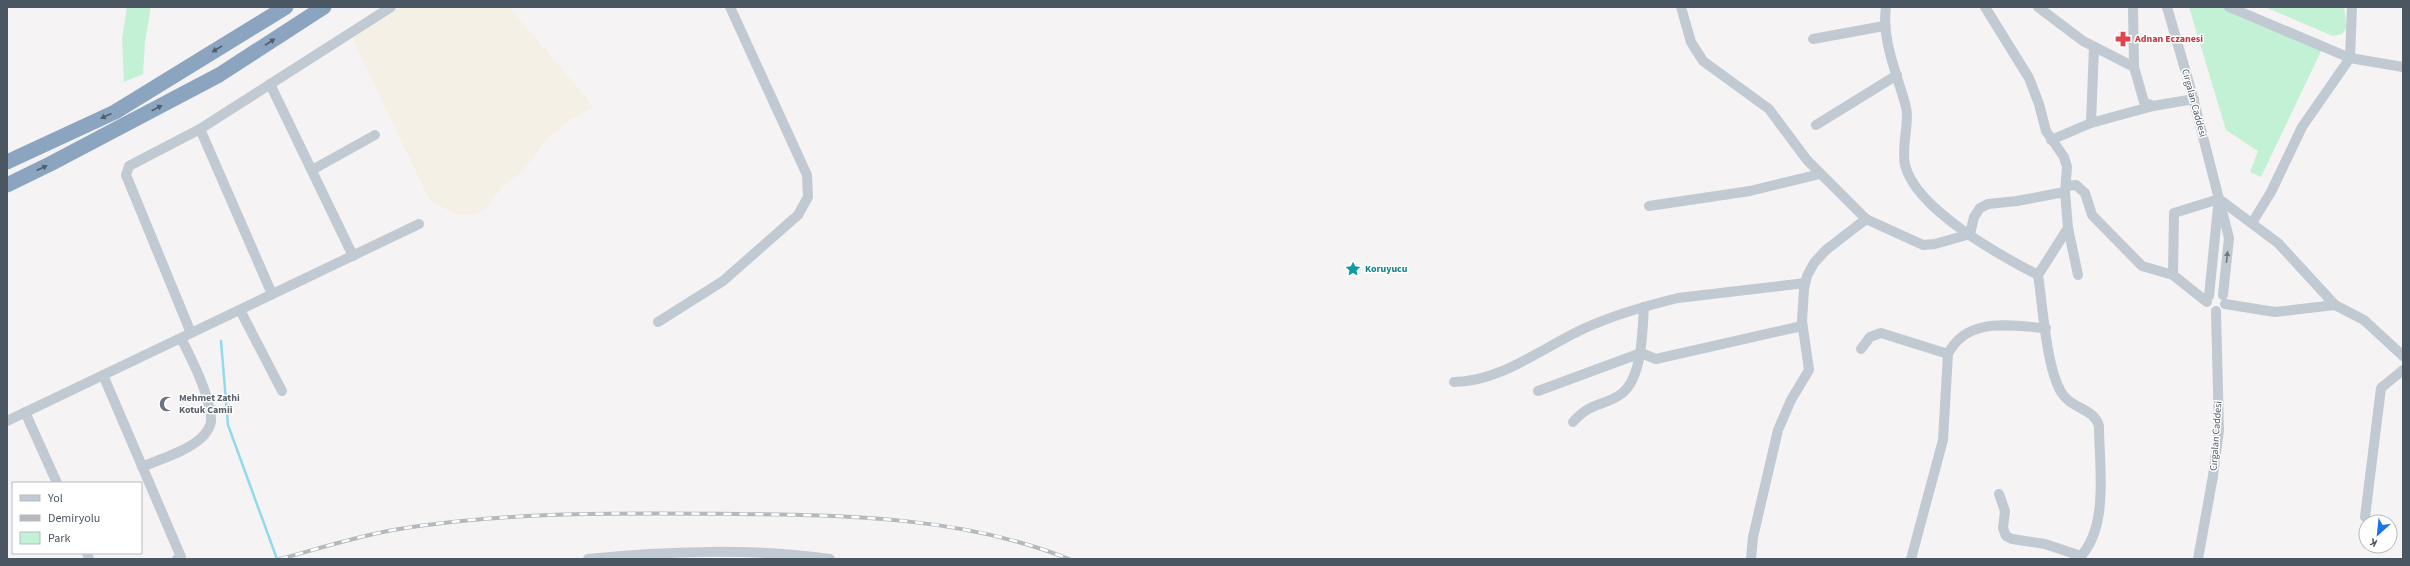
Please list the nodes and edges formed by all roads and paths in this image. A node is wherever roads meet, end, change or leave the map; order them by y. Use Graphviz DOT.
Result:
graph roads {
  1 [pos="286,7"];
  2 [pos="324,7"];
  3 [pos="391,7"];
  4 [pos="730,7"];
  5 [pos="1681,7"];
  6 [pos="1886,7"];
  7 [pos="1984,7"];
  8 [pos="2038,7"];
  9 [pos="2133,7"];
  10 [pos="2167,7"];
  11 [pos="2229,7"];
  12 [pos="2352,7"];
  13 [pos="1884,26"];
  14 [pos="1813,39"];
  15 [pos="2094,47"];
  16 [pos="2350,58"];
  17 [pos="2134,67"];
  18 [pos="2403,67"];
  19 [pos="1898,75"];
  20 [pos="270,84"];
  21 [pos="2194,99"];
  22 [pos="2153,106"];
  23 [pos="2091,123"];
  24 [pos="1816,125"];
  25 [pos="200,130"];
  26 [pos="375,135"];
  27 [pos="2051,140"];
  28 [pos="7,162"];
  29 [pos="312,170"];
  30 [pos="1820,174"];
  31 [pos="7,185"];
  32 [pos="2065,189"];
  33 [pos="2219,199"];
  34 [pos="1649,206"];
  35 [pos="1866,220"];
  36 [pos="2252,223"];
  37 [pos="419,224"];
  38 [pos="2068,228"];
  39 [pos="1970,234"];
  40 [pos="353,256"];
  41 [pos="2038,275"];
  42 [pos="2078,275"];
  43 [pos="2173,275"];
  44 [pos="1805,283"];
  45 [pos="272,294"];
  46 [pos="2208,299"];
  47 [pos="2224,300"];
  48 [pos="2335,305"];
  49 [pos="1644,307"];
  50 [pos="240,310"];
  51 [pos="2216,311"];
  52 [pos="658,322"];
  53 [pos="1802,326"];
  54 [pos="2046,328"];
  55 [pos="191,333"];
  56 [pos="181,338"];
  57 [pos="1861,349"];
  58 [pos="1641,353"];
  59 [pos="1948,354"];
  60 [pos="2403,356"];
  61 [pos="2403,370"];
  62 [pos="103,375"];
  63 [pos="1454,382"];
  64 [pos="282,391"];
  65 [pos="1538,391"];
  66 [pos="25,412"];
  67 [pos="7,420"];
  68 [pos="1573,422"];
  69 [pos="142,467"];
  70 [pos="57,482"];
  71 [pos="1999,494"];
  72 [pos="2365,514"];
  73 [pos="2080,558"];
  74 [pos="177,559"];
  75 [pos="588,559"];
  76 [pos="830,559"];
  77 [pos="1751,559"];
  78 [pos="1911,559"];
  79 [pos="2198,559"];
  1 -- 28 [label="highway, one-way"];
  31 -- 2 [label="highway, one-way"];
  3 -- 20 [label="street"];
  4 -- 52 [label="street"];
  5 -- 30 [label="street"];
  6 -- 13 [label="street"];
  7 -- 27 [label="street"];
  8 -- 15 [label="street"];
  9 -- 17 [label="street"];
  10 -- 21 [label="street, Cırgalan Caddesi"];
  11 -- 16 [label="street"];
  12 -- 16 [label="street"];
  13 -- 14 [label="street"];
  13 -- 19 [label="street"];
  15 -- 17 [label="street"];
  15 -- 23 [label="street"];
  16 -- 18 [label="street"];
  16 -- 36 [label="street"];
  17 -- 22 [label="street"];
  19 -- 24 [label="street"];
  19 -- 39 [label="street"];
  20 -- 25 [label="street"];
  20 -- 29 [label="street"];
  21 -- 22 [label="street"];
  21 -- 33 [label="street, Cırgalan Caddesi"];
  22 -- 23 [label="street"];
  23 -- 27 [label="street"];
  25 -- 45 [label="street"];
  25 -- 55 [label="street"];
  26 -- 29 [label="street"];
  27 -- 32 [label="street"];
  29 -- 40 [label="street"];
  30 -- 34 [label="street"];
  30 -- 35 [label="street"];
  32 -- 38 [label="street"];
  32 -- 39 [label="street"];
  32 -- 43 [label="street"];
  33 -- 36 [label="street"];
  33 -- 43 [label="street"];
  33 -- 46 [label="street, Cırgalan Caddesi"];
  47 -- 33 [label="street, Cırgalan Caddesi, one-way"];
  35 -- 39 [label="street"];
  35 -- 44 [label="street"];
  36 -- 48 [label="street"];
  37 -- 40 [label="street"];
  38 -- 41 [label="street"];
  38 -- 42 [label="street"];
  39 -- 41 [label="street"];
  40 -- 45 [label="street"];
  41 -- 54 [label="street"];
  43 -- 46 [label="street"];
  44 -- 49 [label="street"];
  44 -- 53 [label="street"];
  45 -- 50 [label="street"];
  46 -- 47 [label="street"];
  46 -- 51 [label="street"];
  47 -- 48 [label="street"];
  47 -- 51 [label="street"];
  48 -- 60 [label="street"];
  49 -- 58 [label="street"];
  49 -- 63 [label="street"];
  50 -- 55 [label="street"];
  50 -- 64 [label="street"];
  51 -- 79 [label="street, Cırgalan Caddesi"];
  53 -- 58 [label="street"];
  53 -- 77 [label="street"];
  54 -- 59 [label="street"];
  54 -- 73 [label="street"];
  55 -- 56 [label="street"];
  56 -- 62 [label="street"];
  56 -- 69 [label="street"];
  57 -- 59 [label="street"];
  58 -- 65 [label="street"];
  58 -- 68 [label="street"];
  59 -- 78 [label="street"];
  61 -- 72 [label="street"];
  62 -- 66 [label="street"];
  62 -- 69 [label="street"];
  66 -- 67 [label="street"];
  66 -- 70 [label="street"];
  69 -- 74 [label="street"];
  71 -- 73 [label="street"];
  75 -- 76 [label="street"];
}
